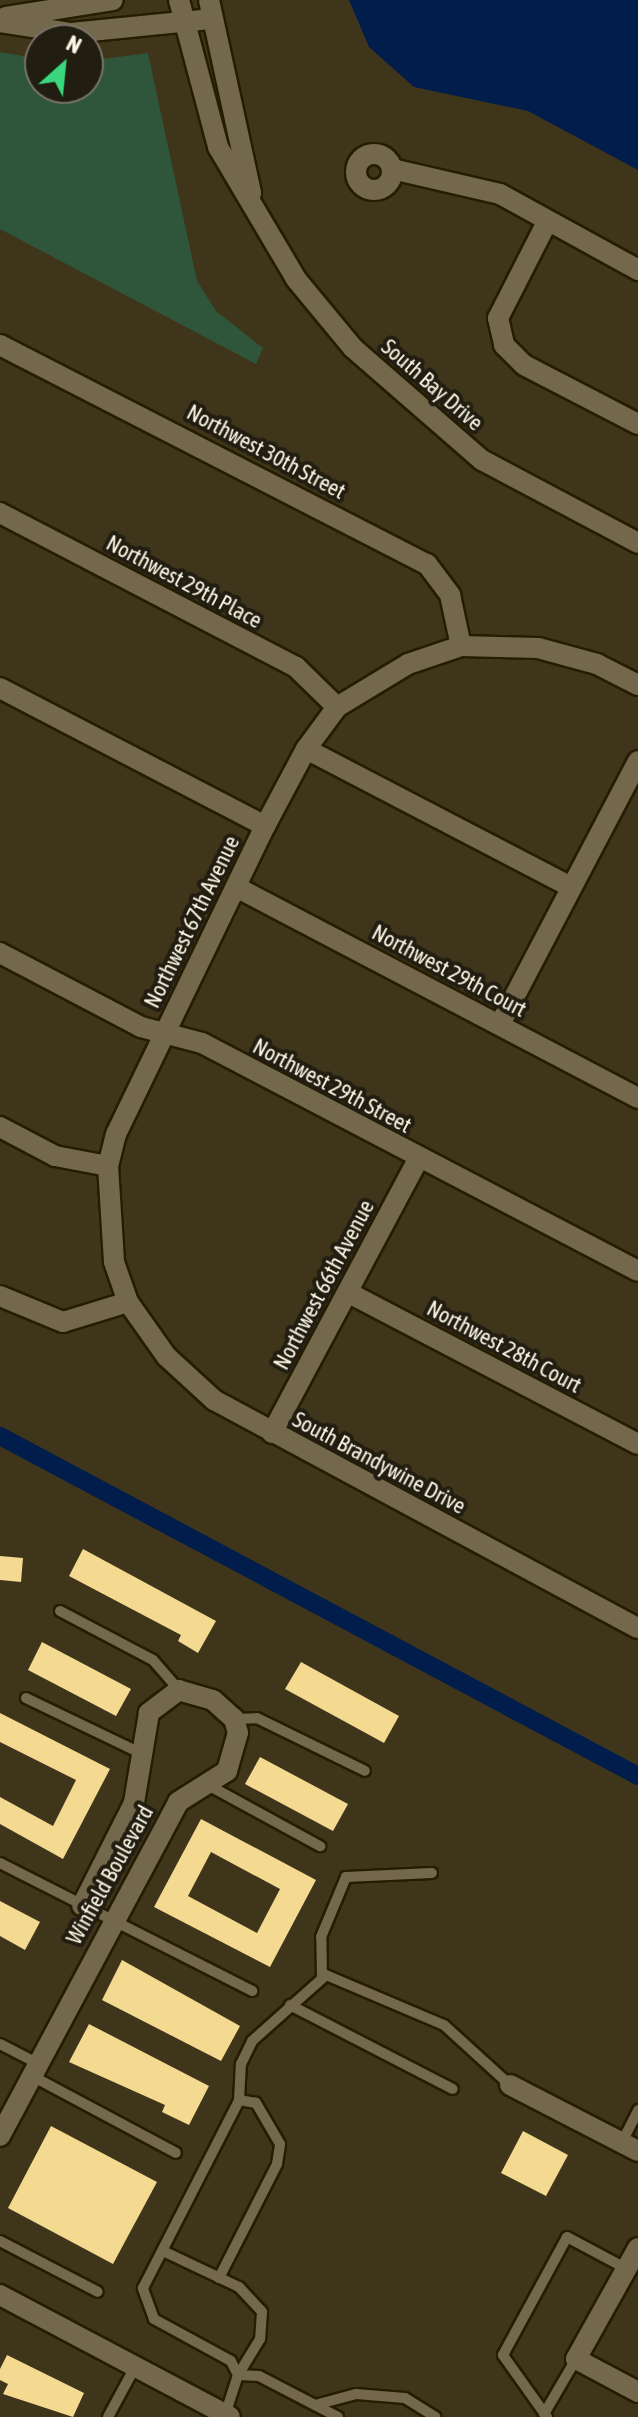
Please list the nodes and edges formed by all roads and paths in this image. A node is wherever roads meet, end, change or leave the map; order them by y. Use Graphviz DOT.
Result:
graph roads {
  1 [pos="179,0"];
  2 [pos="103,1"];
  3 [pos="210,10"];
  4 [pos="0,20"];
  5 [pos="184,22"];
  6 [pos="38,24"];
  7 [pos="97,24"];
  8 [pos="104,29"];
  9 [pos="392,169"];
  10 [pos="252,201"];
  11 [pos="547,222"];
  12 [pos="638,270"];
  13 [pos="0,345"];
  14 [pos="638,424"];
  15 [pos="0,513"];
  16 [pos="638,543"];
  17 [pos="461,646"];
  18 [pos="638,685"];
  19 [pos="0,688"];
  20 [pos="337,707"];
  21 [pos="306,749"];
  22 [pos="638,761"];
  23 [pos="265,826"];
  24 [pos="571,887"];
  25 [pos="238,888"];
  26 [pos="0,953"];
  27 [pos="500,1024"];
  28 [pos="164,1033"];
  29 [pos="637,1096"];
  30 [pos="0,1127"];
  31 [pos="418,1159"];
  32 [pos="108,1166"];
  33 [pos="638,1271"];
  34 [pos="349,1293"];
  35 [pos="0,1296"];
  36 [pos="128,1302"];
  37 [pos="272,1433"];
  38 [pos="638,1444"];
  39 [pos="60,1611"];
  40 [pos="638,1628"];
  41 [pos="179,1690"];
  42 [pos="26,1698"];
  43 [pos="234,1719"];
  44 [pos="138,1752"];
  45 [pos="365,1771"];
  46 [pos="208,1785"];
  47 [pos="320,1846"];
  48 [pos="0,1863"];
  49 [pos="432,1873"];
  50 [pos="82,1906"];
  51 [pos="111,1922"];
  52 [pos="322,1976"];
  53 [pos="252,1991"];
  54 [pos="290,2005"];
  55 [pos="0,2044"];
  56 [pos="34,2069"];
  57 [pos="510,2085"];
  58 [pos="453,2089"];
  59 [pos="239,2100"];
  60 [pos="638,2110"];
  61 [pos="0,2136"];
  62 [pos="630,2146"];
  63 [pos="176,2153"];
  64 [pos="0,2241"];
  65 [pos="638,2248"];
  66 [pos="163,2251"];
  67 [pos="627,2270"];
  68 [pos="219,2278"];
  69 [pos="98,2292"];
  70 [pos="0,2295"];
  71 [pos="576,2359"];
  72 [pos="135,2367"];
  73 [pos="238,2375"];
  74 [pos="638,2392"];
  75 [pos="315,2405"];
  76 [pos="546,2415"];
  77 [pos="228,2416"];
  78 [pos="108,2417"];
  79 [pos="338,2417"];
  80 [pos="436,2417"];
  1 -- 5 [label="street, South Bay Drive"];
  2 -- 4 [label="street"];
  2 -- 7 [label="street"];
  3 -- 5 [label="street"];
  3 -- 10 [label="street, South Bay Drive"];
  4 -- 6 [label="street"];
  5 -- 8 [label="street"];
  5 -- 10 [label="street, South Bay Drive"];
  9 -- 11 [label="street"];
  10 -- 16 [label="street, South Bay Drive"];
  11 -- 12 [label="street"];
  11 -- 14 [label="street"];
  13 -- 17 [label="street, Northwest 30th Street"];
  15 -- 20 [label="street, Northwest 29th Place"];
  17 -- 18 [label="street"];
  17 -- 20 [label="street, Northwest 67th Avenue"];
  19 -- 23 [label="street"];
  20 -- 21 [label="street, Northwest 67th Avenue"];
  21 -- 23 [label="street, Northwest 67th Avenue"];
  21 -- 24 [label="street"];
  22 -- 24 [label="street"];
  23 -- 25 [label="street, Northwest 67th Avenue"];
  24 -- 27 [label="street"];
  25 -- 27 [label="street, Northwest 29th Court"];
  25 -- 28 [label="street, Northwest 67th Avenue"];
  26 -- 28 [label="street, Northwest 29th Street"];
  27 -- 29 [label="street, Northwest 29th Court"];
  28 -- 31 [label="street, Northwest 29th Street"];
  28 -- 32 [label="street, Northwest 67th Avenue"];
  30 -- 32 [label="street"];
  31 -- 33 [label="street, Northwest 29th Street"];
  31 -- 34 [label="street, Northwest 66th Avenue"];
  32 -- 36 [label="street, Northwest 67th Avenue"];
  34 -- 37 [label="street, Northwest 66th Avenue"];
  34 -- 38 [label="street, Northwest 28th Court"];
  35 -- 36 [label="street"];
  36 -- 37 [label="street, South Brandywine Drive"];
  37 -- 40 [label="street, South Brandywine Drive"];
  39 -- 41 [label="lane"];
  41 -- 43 [label="street"];
  41 -- 44 [label="street, Winfield Boulevard"];
  42 -- 44 [label="lane"];
  43 -- 45 [label="lane"];
  43 -- 46 [label="street, Winfield Boulevard"];
  44 -- 50 [label="street, Winfield Boulevard"];
  46 -- 47 [label="lane"];
  46 -- 51 [label="street, Winfield Boulevard"];
  48 -- 50 [label="lane"];
  49 -- 52 [label="lane"];
  50 -- 51 [label="lane"];
  51 -- 53 [label="lane"];
  51 -- 56 [label="street, Winfield Boulevard"];
  52 -- 54 [label="lane"];
  52 -- 57 [label="lane"];
  54 -- 58 [label="lane"];
  54 -- 59 [label="lane"];
  55 -- 56 [label="lane"];
  56 -- 61 [label="street, Winfield Boulevard"];
  56 -- 63 [label="lane"];
  57 -- 62 [label="street"];
  59 -- 66 [label="lane"];
  59 -- 68 [label="lane"];
  60 -- 62 [label="lane"];
  64 -- 69 [label="lane"];
  65 -- 67 [label="street"];
  66 -- 68 [label="lane"];
  66 -- 73 [label="lane"];
  67 -- 71 [label="street"];
  67 -- 76 [label="lane"];
  68 -- 73 [label="lane"];
  70 -- 72 [label="street"];
  71 -- 74 [label="street"];
  71 -- 76 [label="lane"];
  72 -- 77 [label="street"];
  72 -- 78 [label="lane"];
  73 -- 75 [label="lane"];
  73 -- 77 [label="lane"];
  75 -- 79 [label="lane"];
  75 -- 80 [label="lane"];
}
